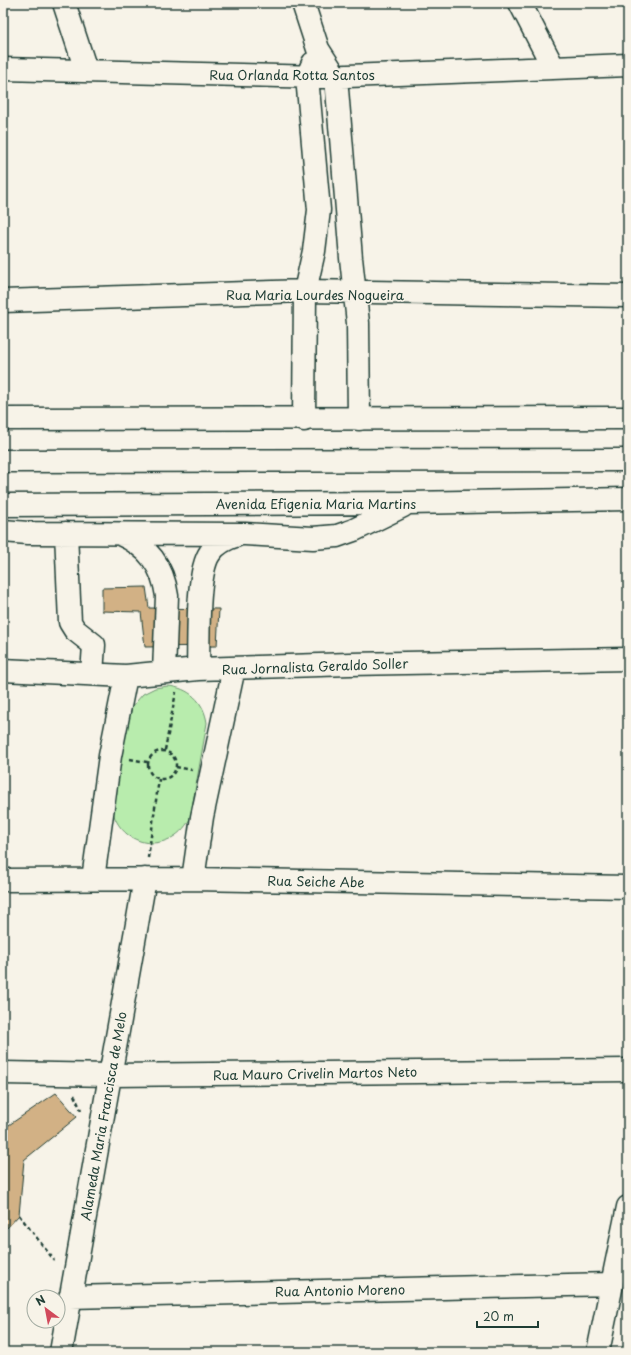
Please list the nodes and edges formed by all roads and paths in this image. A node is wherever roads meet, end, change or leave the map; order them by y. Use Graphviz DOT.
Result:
graph roads {
  1 [pos="64,3"];
  2 [pos="303,3"];
  3 [pos="520,3"];
  4 [pos="318,49"];
  5 [pos="628,65"];
  6 [pos="553,67"];
  7 [pos="3,69"];
  8 [pos="86,70"];
  9 [pos="307,77"];
  10 [pos="336,77"];
  11 [pos="305,291"];
  12 [pos="355,293"];
  13 [pos="628,296"];
  14 [pos="3,301"];
  15 [pos="359,418"];
  16 [pos="628,418"];
  17 [pos="3,419"];
  18 [pos="304,420"];
  19 [pos="628,460"];
  20 [pos="3,461"];
  21 [pos="628,499"];
  22 [pos="409,503"];
  23 [pos="3,505"];
  24 [pos="3,531"];
  25 [pos="66,533"];
  26 [pos="120,534"];
  27 [pos="245,534"];
  28 [pos="628,659"];
  29 [pos="234,668"];
  30 [pos="3,670"];
  31 [pos="180,671"];
  32 [pos="92,674"];
  33 [pos="126,676"];
  34 [pos="164,750"];
  35 [pos="159,779"];
  36 [pos="93,879"];
  37 [pos="145,879"];
  38 [pos="193,879"];
  39 [pos="3,880"];
  40 [pos="628,886"];
  41 [pos="628,1070"];
  42 [pos="3,1073"];
  43 [pos="111,1075"];
  44 [pos="71,1093"];
  45 [pos="81,1113"];
  46 [pos="628,1207"];
  47 [pos="19,1215"];
  48 [pos="56,1252"];
  49 [pos="611,1284"];
  50 [pos="70,1297"];
  51 [pos="62,1352"];
  52 [pos="598,1352"];
  1 -- 8 [label="street"];
  2 -- 4 [label="street"];
  3 -- 6 [label="street"];
  4 -- 9 [label="street"];
  4 -- 10 [label="street"];
  5 -- 6 [label="street, Rua Orlanda Rotta Santos"];
  6 -- 10 [label="street, Rua Orlanda Rotta Santos"];
  7 -- 8 [label="street, Rua Orlanda Rotta Santos"];
  8 -- 9 [label="street, Rua Orlanda Rotta Santos"];
  9 -- 10 [label="street, Rua Orlanda Rotta Santos"];
  9 -- 11 [label="street"];
  10 -- 12 [label="street"];
  11 -- 12 [label="street, Rua Maria Lourdes Nogueira"];
  11 -- 14 [label="street, Rua Maria Lourdes Nogueira"];
  11 -- 18 [label="street"];
  12 -- 13 [label="street, Rua Maria Lourdes Nogueira"];
  12 -- 15 [label="street"];
  15 -- 16 [label="street"];
  15 -- 18 [label="street"];
  17 -- 18 [label="street"];
  19 -- 20 [label="street"];
  21 -- 22 [label="street, Avenida Efigenia Maria Martins"];
  22 -- 23 [label="street, Avenida Efigenia Maria Martins"];
  22 -- 27 [label="street"];
  24 -- 25 [label="street"];
  25 -- 26 [label="street"];
  25 -- 32 [label="street"];
  26 -- 27 [label="street"];
  26 -- 31 [label="street"];
  27 -- 31 [label="street"];
  28 -- 29 [label="street, Rua Jornalista Geraldo Soller"];
  29 -- 31 [label="street, Rua Jornalista Geraldo Soller"];
  29 -- 38 [label="street"];
  30 -- 32 [label="street, Rua Jornalista Geraldo Soller"];
  31 -- 33 [label="street, Rua Jornalista Geraldo Soller"];
  31 -- 34 [label="path"];
  32 -- 33 [label="street, Rua Jornalista Geraldo Soller"];
  33 -- 36 [label="street"];
  34 -- 35 [label="path"];
  34 -- 35 [label="path"];
  35 -- 37 [label="path"];
  36 -- 37 [label="street, Rua Seiche Abe"];
  36 -- 39 [label="street, Rua Seiche Abe"];
  37 -- 38 [label="street, Rua Seiche Abe"];
  37 -- 43 [label="street, Alameda Maria Francisca de Melo"];
  38 -- 40 [label="street, Rua Seiche Abe"];
  41 -- 43 [label="street, Rua Mauro Crivelin Martos Neto"];
  42 -- 43 [label="street, Rua Mauro Crivelin Martos Neto"];
  43 -- 50 [label="street, Alameda Maria Francisca de Melo"];
  44 -- 45 [label="path"];
  46 -- 49 [label="street"];
  47 -- 48 [label="path"];
  49 -- 50 [label="street, Rua Antonio Moreno"];
  49 -- 52 [label="street"];
  50 -- 51 [label="street, Alameda Maria Francisca de Melo"];
}
